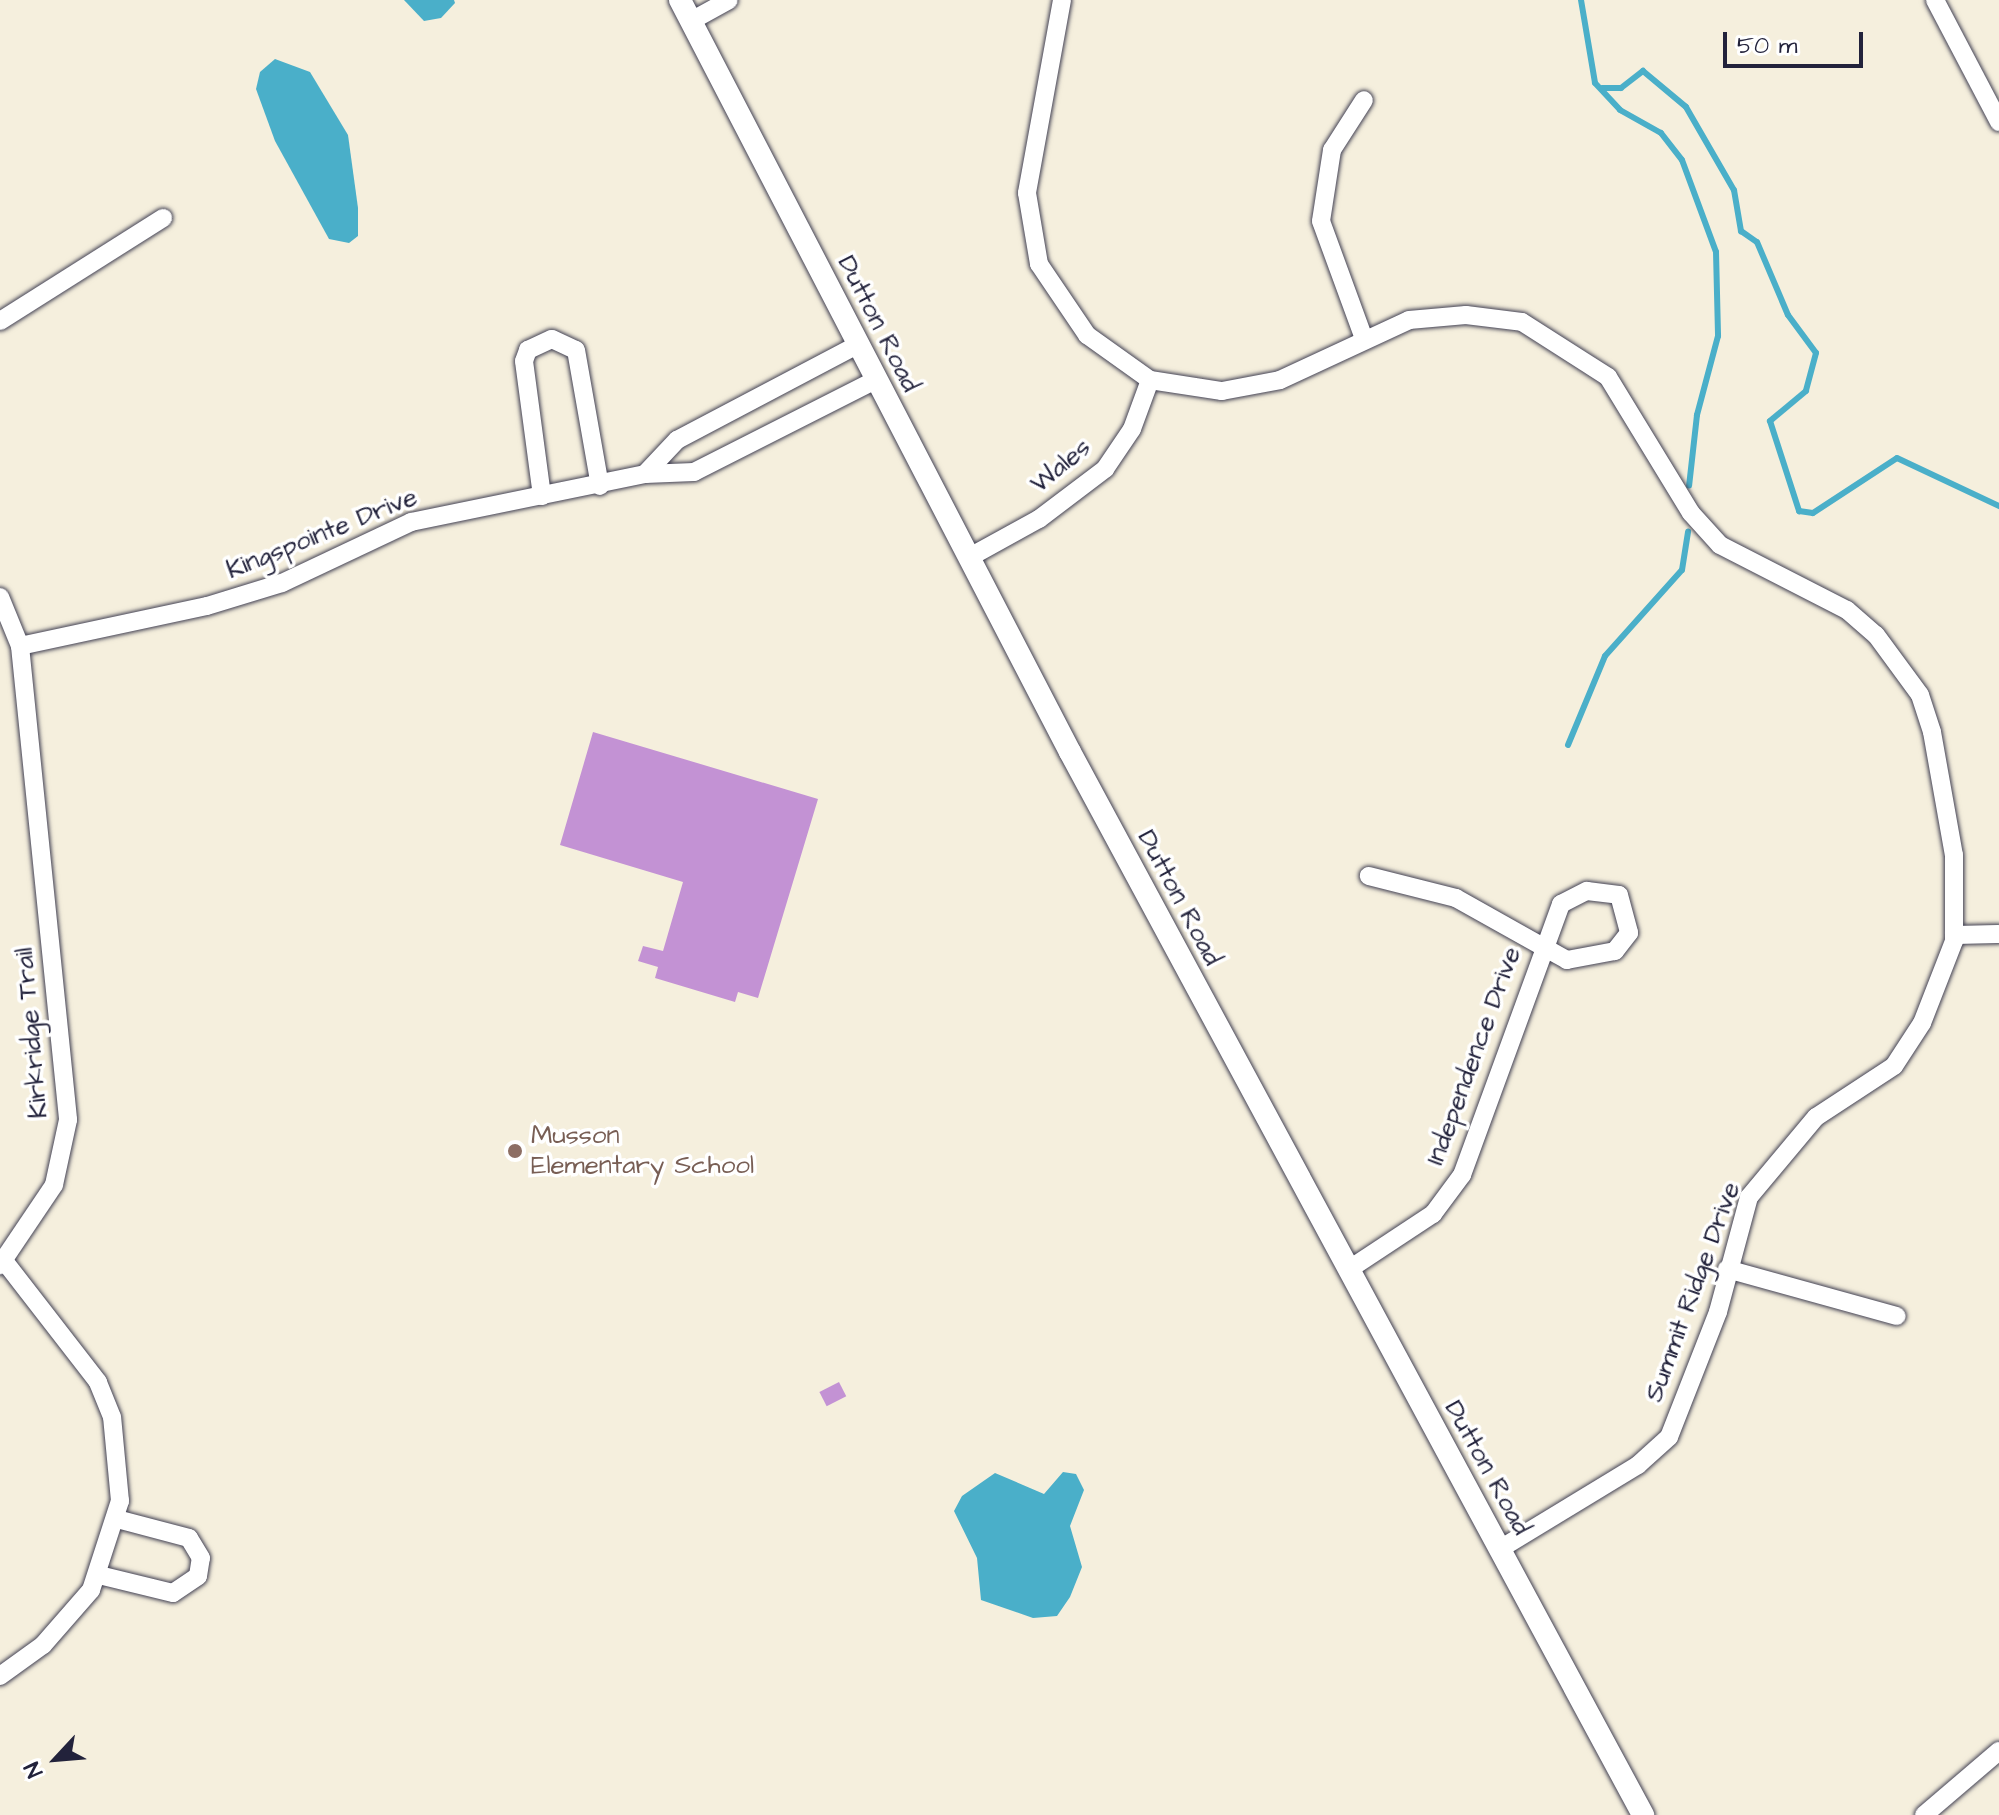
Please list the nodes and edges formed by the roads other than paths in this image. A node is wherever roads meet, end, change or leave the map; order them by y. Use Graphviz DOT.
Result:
graph roads {
  1 [pos="680,0"];
  2 [pos="729,0"];
  3 [pos="1062,0"];
  4 [pos="1935,0"];
  5 [pos="691,21"];
  6 [pos="1364,100"];
  7 [pos="1999,122"];
  8 [pos="163,218"];
  9 [pos="0,321"];
  10 [pos="1363,336"];
  11 [pos="857,345"];
  12 [pos="875,380"];
  13 [pos="1150,380"];
  14 [pos="645,474"];
  15 [pos="600,486"];
  16 [pos="542,496"];
  17 [pos="968,558"];
  18 [pos="0,597"];
  19 [pos="20,646"];
  20 [pos="1369,876"];
  21 [pos="1999,934"];
  22 [pos="1954,935"];
  23 [pos="1545,948"];
  24 [pos="2,1263"];
  25 [pos="1727,1269"];
  26 [pos="1348,1270"];
  27 [pos="1897,1316"];
  28 [pos="117,1519"];
  29 [pos="1500,1549"];
  30 [pos="99,1575"];
  31 [pos="0,1676"];
  32 [pos="1999,1751"];
  33 [pos="1926,1814"];
  34 [pos="1643,1815"];
  1 -- 5 [label="street, Dutton Road"];
  2 -- 5 [label="street"];
  3 -- 13 [label="street, Summit Ridge Drive"];
  4 -- 7 [label="street"];
  5 -- 11 [label="street, Dutton Road"];
  6 -- 10 [label="street"];
  8 -- 9 [label="street"];
  10 -- 13 [label="street, Summit Ridge Drive"];
  10 -- 22 [label="street, Summit Ridge Drive"];
  11 -- 12 [label="street, Dutton Road"];
  11 -- 14 [label="street"];
  12 -- 14 [label="street, Kingspointe Drive"];
  12 -- 17 [label="street, Dutton Road"];
  13 -- 17 [label="street, Wales"];
  14 -- 15 [label="street, Kingspointe Drive"];
  15 -- 16 [label="street, Kingspointe Drive"];
  15 -- 16 [label="street"];
  16 -- 19 [label="street, Kingspointe Drive"];
  17 -- 26 [label="street, Dutton Road"];
  18 -- 19 [label="street, Kirkridge Trail"];
  19 -- 24 [label="street, Kirkridge Trail"];
  20 -- 23 [label="street, Independence Drive"];
  21 -- 22 [label="street"];
  22 -- 25 [label="street, Summit Ridge Drive"];
  23 -- 23 [label="street"];
  23 -- 26 [label="street, Independence Drive"];
  24 -- 28 [label="street"];
  25 -- 27 [label="street"];
  25 -- 29 [label="street, Summit Ridge Drive"];
  26 -- 29 [label="street, Dutton Road"];
  28 -- 30 [label="street"];
  28 -- 30 [label="street"];
  29 -- 34 [label="street, Dutton Road"];
  30 -- 31 [label="street"];
  32 -- 33 [label="street"];
}
